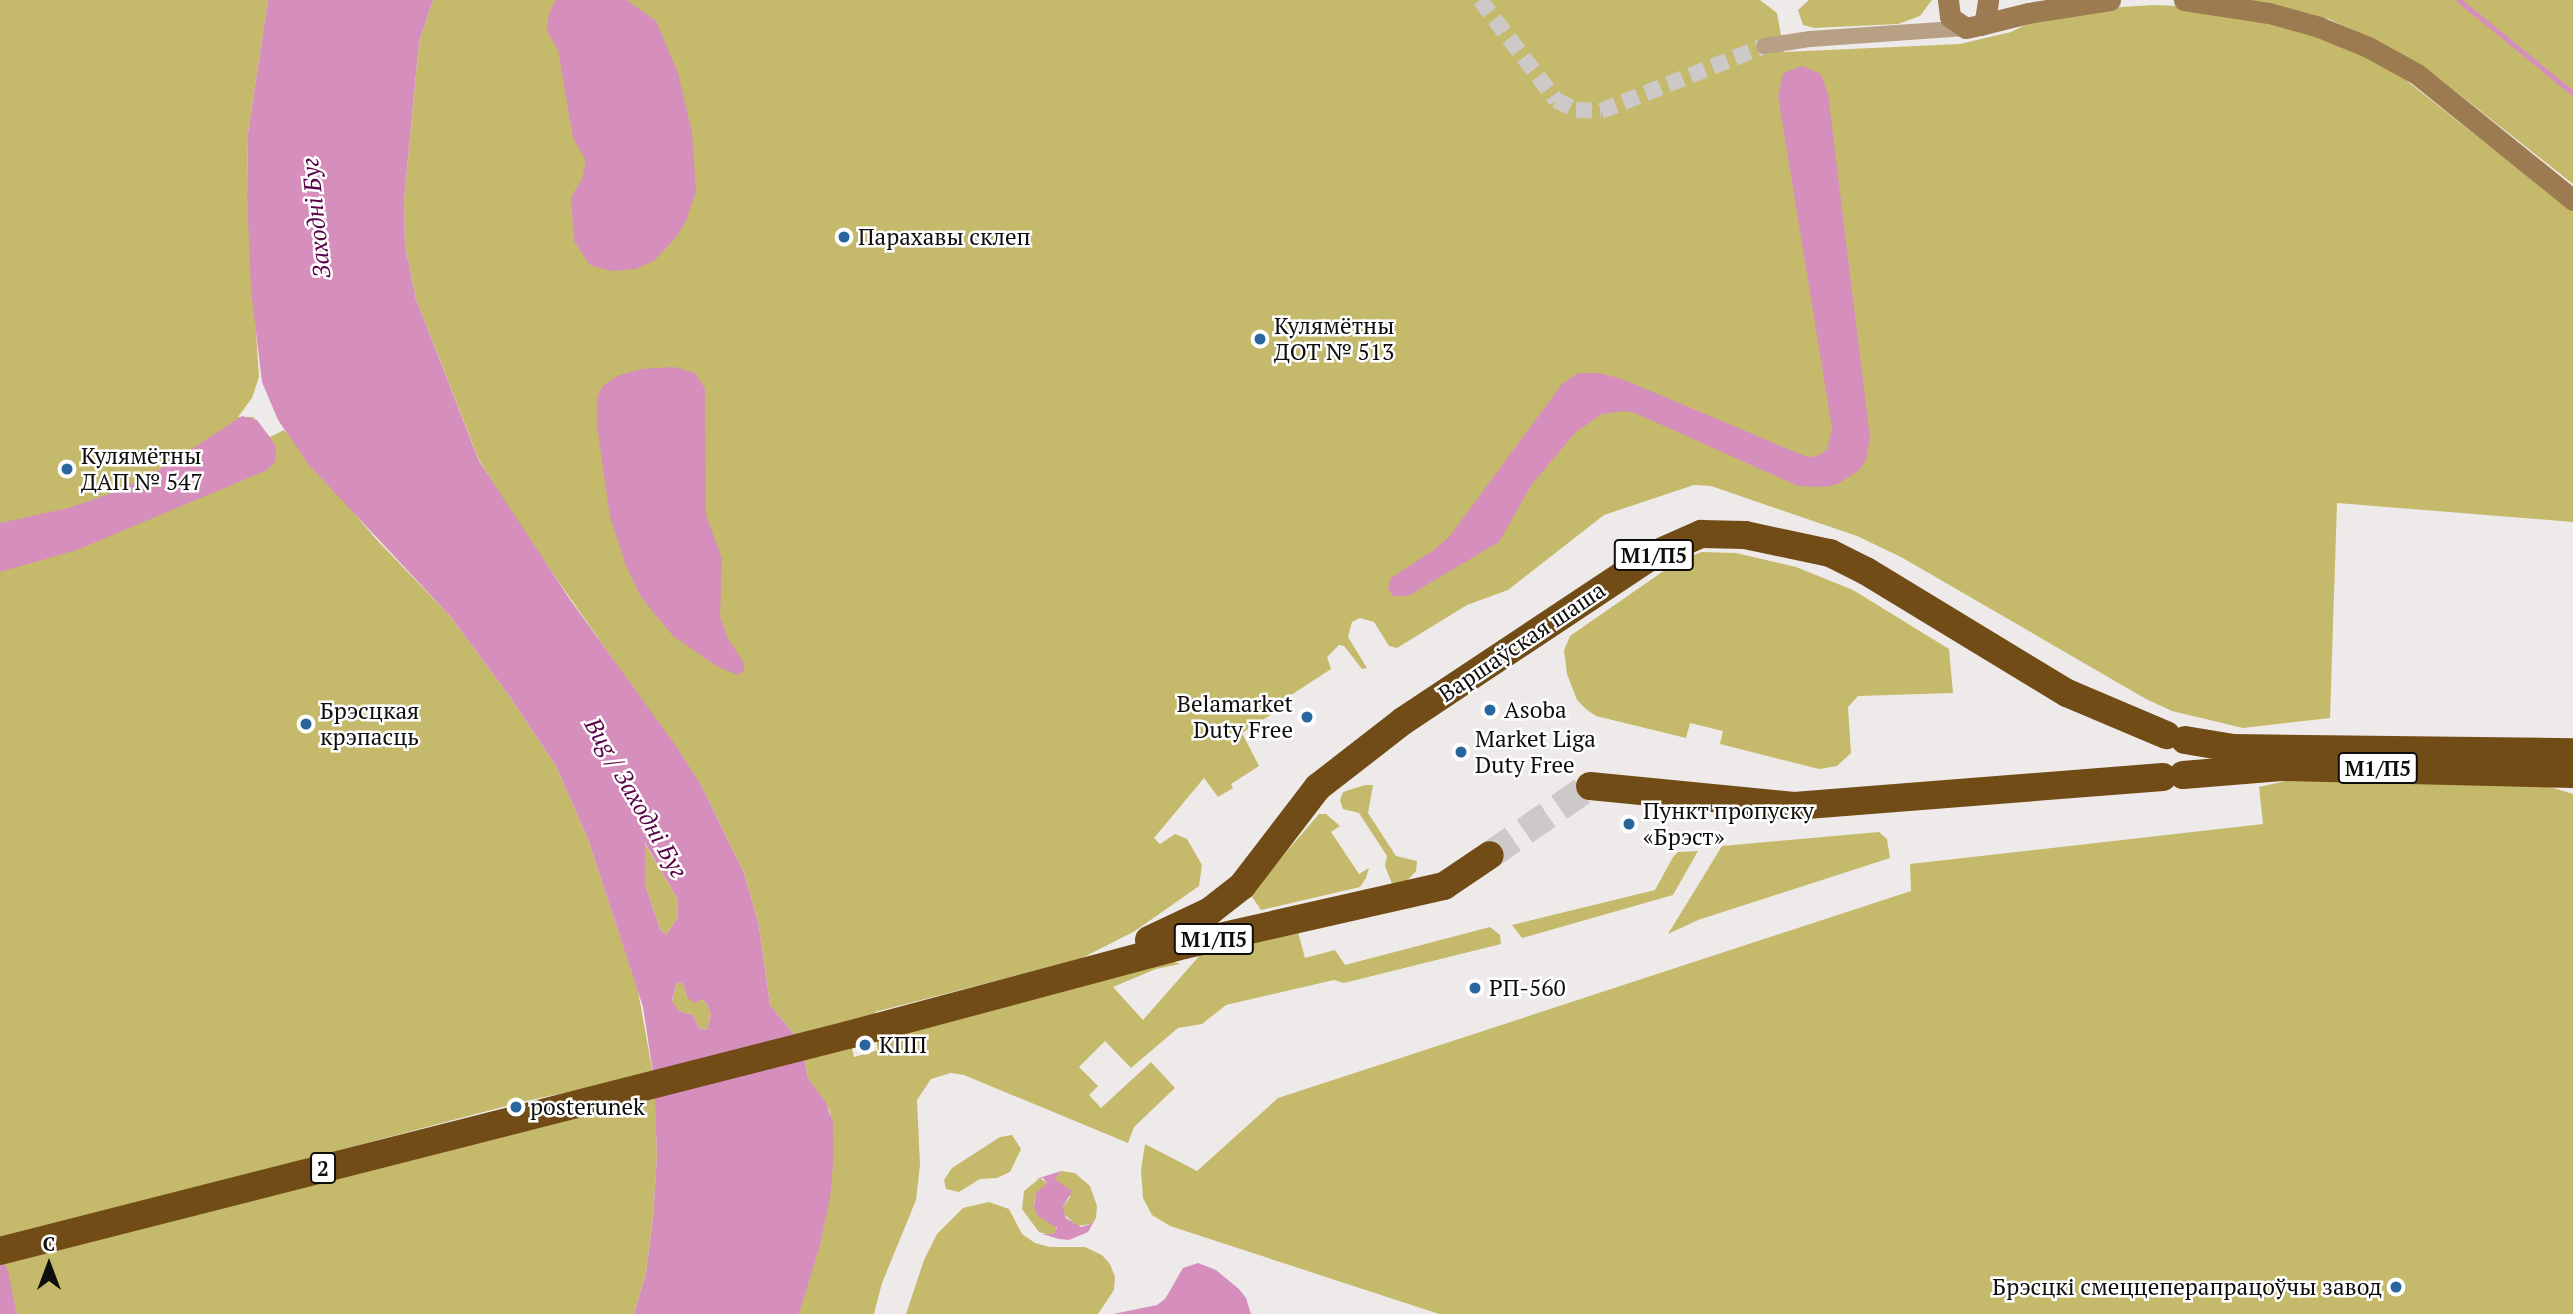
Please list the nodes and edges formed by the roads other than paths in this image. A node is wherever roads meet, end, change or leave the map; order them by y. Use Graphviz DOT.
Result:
graph roads {
  1 [pos="1947,0"];
  2 [pos="1991,0"];
  3 [pos="2110,0"];
  4 [pos="2185,0"];
  5 [pos="2028,13"];
  6 [pos="1973,26"];
  7 [pos="1929,33"];
  8 [pos="1764,46"];
  9 [pos="2573,200"];
  10 [pos="2573,752"];
  11 [pos="2573,774"];
  12 [pos="1590,786"];
  13 [pos="1490,855"];
  14 [pos="1042,981"];
  15 [pos="728,1065"];
  16 [pos="0,1251"];
  1 -- 6 [label="street"];
  1 -- 7 [label="street"];
  2 -- 5 [label="street"];
  2 -- 6 [label="street"];
  3 -- 5 [label="street"];
  4 -- 9 [label="street"];
  5 -- 6 [label="street"];
  6 -- 7 [label="street"];
  7 -- 8 [label="street"];
  10 -- 14 [label="highway, Варшаўская шаша / М1/П5"];
  11 -- 12 [label="highway, М1/П5"];
  13 -- 14 [label="highway, Варшаўская шаша / М1/П5"];
  14 -- 15 [label="highway, Варшаўская шаша / М1/П5"];
  15 -- 16 [label="highway, 2"];
}
